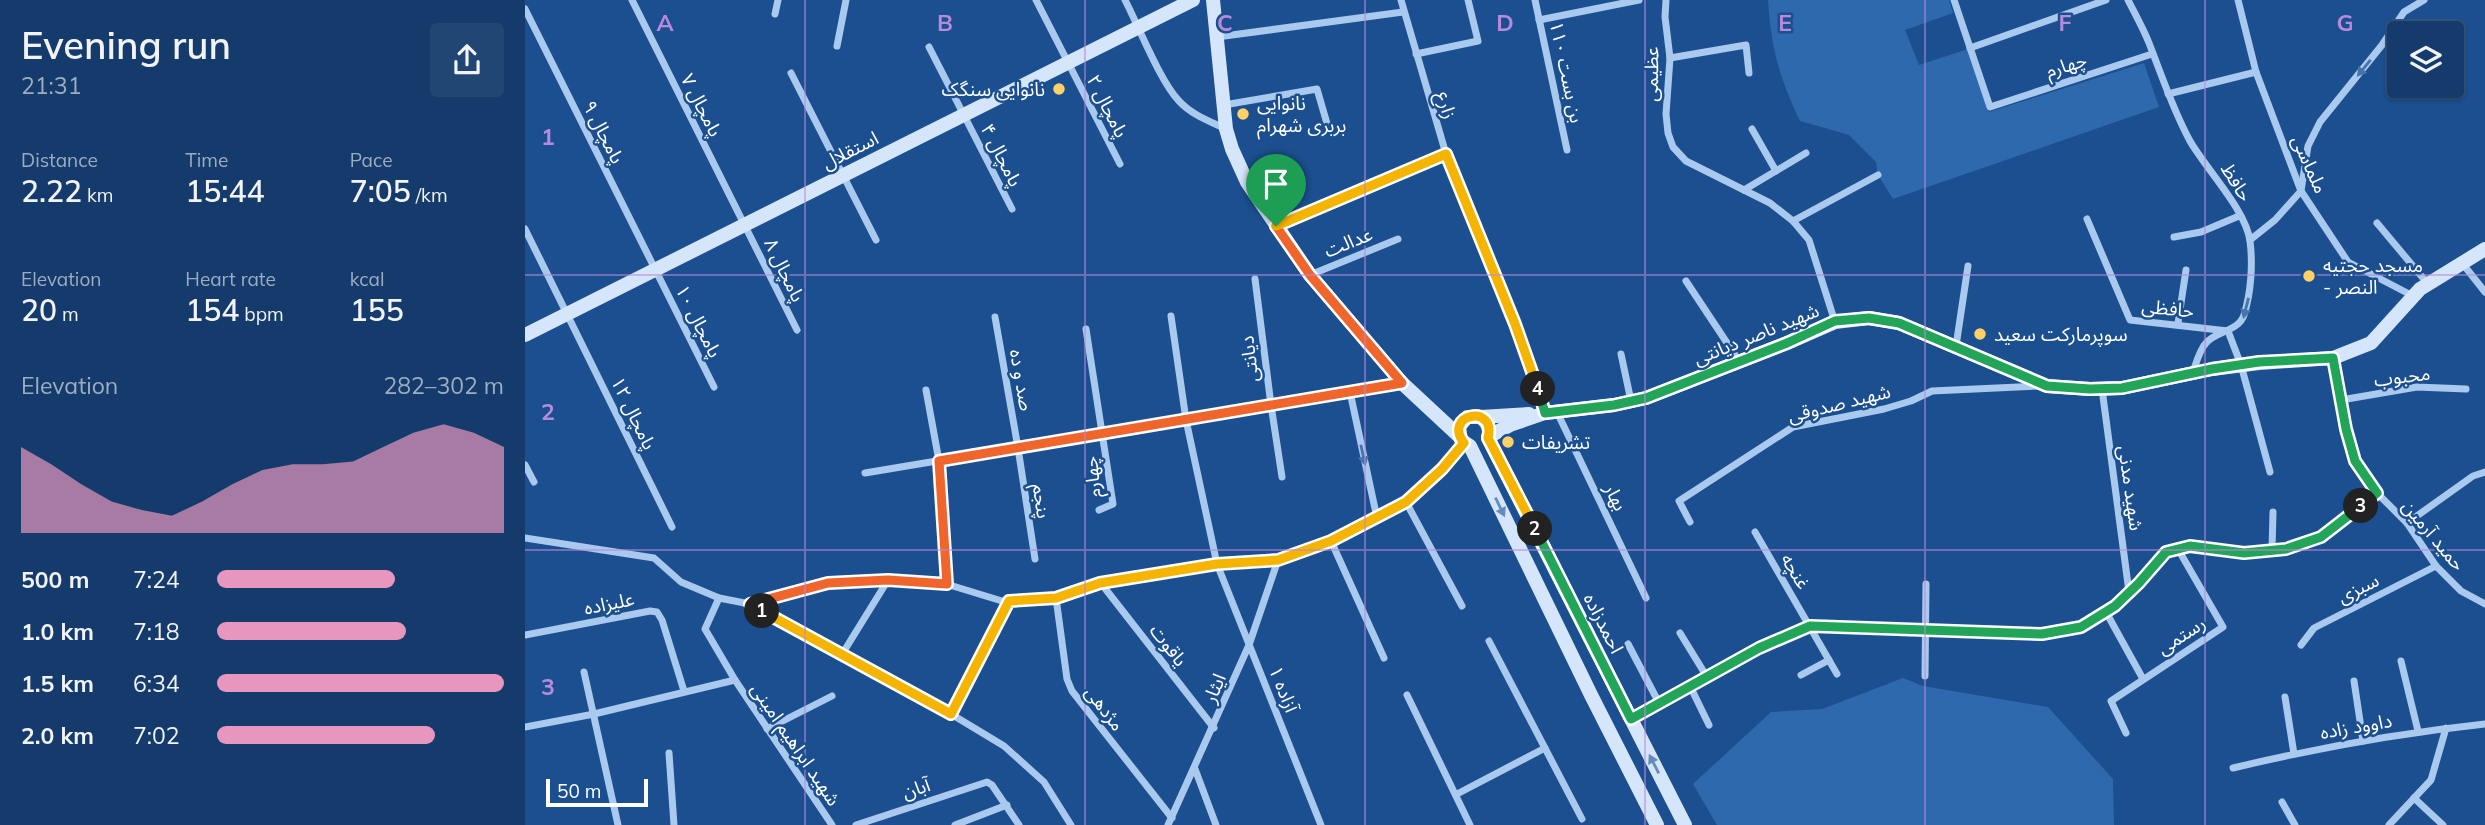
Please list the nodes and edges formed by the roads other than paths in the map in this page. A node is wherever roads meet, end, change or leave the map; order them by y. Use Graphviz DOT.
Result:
graph roads {
  1 [pos="632,0"];
  2 [pos="778,0"];
  3 [pos="846,0"];
  4 [pos="1036,0"];
  5 [pos="1125,0"];
  6 [pos="1193,0"];
  7 [pos="1213,0"];
  8 [pos="1401,0"];
  9 [pos="1468,0"];
  10 [pos="1535,0"];
  11 [pos="1639,0"];
  12 [pos="1665,0"];
  13 [pos="1954,0"];
  14 [pos="2106,0"];
  15 [pos="2128,0"];
  16 [pos="2238,0"];
  17 [pos="2424,0"];
  18 [pos="525,9"];
  19 [pos="1403,12"];
  20 [pos="775,14"];
  21 [pos="1539,20"];
  22 [pos="1139,27"];
  23 [pos="1217,37"];
  24 [pos="837,46"];
  25 [pos="929,47"];
  26 [pos="1970,48"];
  27 [pos="1416,54"];
  28 [pos="2152,54"];
  29 [pos="1670,58"];
  30 [pos="1068,63"];
  31 [pos="2256,72"];
  32 [pos="791,73"];
  33 [pos="1749,74"];
  34 [pos="2168,94"];
  35 [pos="1224,105"];
  36 [pos="964,115"];
  37 [pos="1328,127"];
  38 [pos="1226,129"];
  39 [pos="1752,129"];
  40 [pos="1567,150"];
  41 [pos="1806,153"];
  42 [pos="1446,154"];
  43 [pos="1120,164"];
  44 [pos="1776,171"];
  45 [pos="1878,175"];
  46 [pos="843,176"];
  47 [pos="1744,190"];
  48 [pos="2301,191"];
  49 [pos="1012,209"];
  50 [pos="2239,215"];
  51 [pos="2087,219"];
  52 [pos="1793,221"];
  53 [pos="2377,222"];
  54 [pos="745,225"];
  55 [pos="1276,226"];
  56 [pos="525,229"];
  57 [pos="2174,237"];
  58 [pos="1398,239"];
  59 [pos="876,240"];
  60 [pos="2250,240"];
  61 [pos="2485,249"];
  62 [pos="2462,262"];
  63 [pos="1968,266"];
  64 [pos="655,270"];
  65 [pos="2186,270"];
  66 [pos="1310,275"];
  67 [pos="1255,279"];
  68 [pos="1686,281"];
  69 [pos="2428,284"];
  70 [pos="2485,292"];
  71 [pos="2414,296"];
  72 [pos="567,314"];
  73 [pos="1171,316"];
  74 [pos="995,317"];
  75 [pos="1835,321"];
  76 [pos="2178,323"];
  77 [pos="1086,329"];
  78 [pos="797,330"];
  79 [pos="2228,331"];
  80 [pos="525,335"];
  81 [pos="1956,346"];
  82 [pos="1621,354"];
  83 [pos="2333,358"];
  84 [pos="1739,361"];
  85 [pos="2241,365"];
  86 [pos="2193,373"];
  87 [pos="1402,383"];
  88 [pos="2047,386"];
  89 [pos="714,387"];
  90 [pos="2102,389"];
  91 [pos="2466,389"];
  92 [pos="926,390"];
  93 [pos="1350,392"];
  94 [pos="2341,400"];
  95 [pos="1631,401"];
  96 [pos="1271,405"];
  97 [pos="1427,405"];
  98 [pos="1546,413"];
  99 [pos="1474,417"];
  100 [pos="1186,419"];
  101 [pos="1103,433"];
  102 [pos="1488,437"];
  103 [pos="1464,442"];
  104 [pos="1018,448"];
  105 [pos="939,461"];
  106 [pos="525,465"];
  107 [pos="2270,472"];
  108 [pos="2485,472"];
  109 [pos="865,474"];
  110 [pos="1282,477"];
  111 [pos="534,482"];
  112 [pos="2377,493"];
  113 [pos="1406,502"];
  114 [pos="1100,510"];
  115 [pos="2273,512"];
  116 [pos="1377,518"];
  117 [pos="1690,522"];
  118 [pos="2407,523"];
  119 [pos="672,527"];
  120 [pos="1755,533"];
  121 [pos="525,537"];
  122 [pos="1331,541"];
  123 [pos="2178,550"];
  124 [pos="2272,550"];
  125 [pos="1035,559"];
  126 [pos="1278,560"];
  127 [pos="1217,564"];
  128 [pos="2436,566"];
  129 [pos="888,580"];
  130 [pos="1100,583"];
  131 [pos="947,584"];
  132 [pos="1926,584"];
  133 [pos="2129,592"];
  134 [pos="719,598"];
  135 [pos="1056,598"];
  136 [pos="1646,598"];
  137 [pos="1009,601"];
  138 [pos="750,604"];
  139 [pos="2485,604"];
  140 [pos="1462,606"];
  141 [pos="2106,612"];
  142 [pos="1810,626"];
  143 [pos="1925,629"];
  144 [pos="1681,633"];
  145 [pos="525,635"];
  146 [pos="1489,641"];
  147 [pos="1628,644"];
  148 [pos="1249,645"];
  149 [pos="2301,645"];
  150 [pos="841,656"];
  151 [pos="1384,658"];
  152 [pos="1829,660"];
  153 [pos="2401,661"];
  154 [pos="584,672"];
  155 [pos="1837,674"];
  156 [pos="1801,675"];
  157 [pos="1925,676"];
  158 [pos="1707,677"];
  159 [pos="2143,679"];
  160 [pos="735,680"];
  161 [pos="2354,681"];
  162 [pos="1690,686"];
  163 [pos="684,691"];
  164 [pos="1407,695"];
  165 [pos="832,696"];
  166 [pos="2285,697"];
  167 [pos="1659,703"];
  168 [pos="594,714"];
  169 [pos="951,714"];
  170 [pos="1631,719"];
  171 [pos="2485,724"];
  172 [pos="1709,725"];
  173 [pos="525,727"];
  174 [pos="1214,728"];
  175 [pos="2446,728"];
  176 [pos="767,729"];
  177 [pos="2418,732"];
  178 [pos="2126,733"];
  179 [pos="2363,741"];
  180 [pos="1545,748"];
  181 [pos="669,753"];
  182 [pos="2294,754"];
  183 [pos="2233,768"];
  184 [pos="1195,769"];
  185 [pos="1457,794"];
  186 [pos="2414,798"];
  187 [pos="1672,799"];
  188 [pos="2282,802"];
  189 [pos="1007,805"];
  190 [pos="1650,811"];
  191 [pos="1582,819"];
  192 [pos="1170,821"];
  193 [pos="618,825"];
  194 [pos="674,825"];
  195 [pos="832,825"];
  196 [pos="856,825"];
  197 [pos="955,825"];
  198 [pos="1019,825"];
  199 [pos="1071,825"];
  200 [pos="1216,825"];
  201 [pos="1321,825"];
  202 [pos="1470,825"];
  203 [pos="1657,825"];
  204 [pos="1685,825"];
  205 [pos="2295,825"];
  206 [pos="2389,825"];
  207 [pos="2443,825"];
  1 -- 54 [label="street, پامچال ۷"];
  2 -- 20 [label="street"];
  3 -- 24 [label="street"];
  4 -- 30 [label="street, پامچال ۲"];
  5 -- 22 [label="street"];
  6 -- 22 [label="main road, استقلال"];
  7 -- 23 [label="main road, شهید ناصر دیانتی"];
  8 -- 19 [label="street, زارع"];
  9 -- 27 [label="street"];
  10 -- 21 [label="street, بن بست ۱۱۰"];
  11 -- 21 [label="street"];
  12 -- 29 [label="street, عظیمی"];
  13 -- 26 [label="street"];
  14 -- 26 [label="street"];
  15 -- 28 [label="street, حافظ"];
  16 -- 31 [label="street, ملماسی"];
  17 -- 48 [label="street, one-way"];
  18 -- 64 [label="street, پامچال ۹"];
  19 -- 23 [label="street"];
  19 -- 27 [label="street, زارع"];
  21 -- 40 [label="street, بن بست ۱۱۰"];
  22 -- 30 [label="main road, استقلال"];
  22 -- 38 [label="street"];
  23 -- 35 [label="main road, شهید ناصر دیانتی"];
  25 -- 36 [label="street, پامچال ۴"];
  26 -- 28 [label="street, چهارم"];
  27 -- 42 [label="street, زارع"];
  28 -- 34 [label="street, حافظ"];
  29 -- 33 [label="street"];
  29 -- 47 [label="street, عظیمی"];
  30 -- 36 [label="main road, استقلال"];
  30 -- 43 [label="street, پامچال ۲"];
  31 -- 34 [label="street"];
  31 -- 48 [label="street, ملماسی"];
  32 -- 46 [label="street"];
  34 -- 50 [label="street, حافظ"];
  35 -- 37 [label="street"];
  35 -- 38 [label="main road, شهید ناصر دیانتی"];
  36 -- 46 [label="main road, استقلال"];
  36 -- 49 [label="street, پامچال ۴"];
  38 -- 55 [label="main road, شهید ناصر دیانتی"];
  39 -- 44 [label="street"];
  41 -- 44 [label="street"];
  42 -- 55 [label="street"];
  42 -- 98 [label="street, زارع"];
  44 -- 47 [label="street"];
  45 -- 52 [label="street"];
  46 -- 54 [label="main road, استقلال"];
  46 -- 59 [label="street"];
  47 -- 52 [label="street"];
  48 -- 60 [label="street"];
  48 -- 71 [label="street, ملماسی"];
  50 -- 57 [label="street"];
  50 -- 60 [label="street, حافظ"];
  51 -- 76 [label="street, حافظی"];
  52 -- 75 [label="street"];
  53 -- 69 [label="street"];
  54 -- 64 [label="main road, استقلال"];
  54 -- 78 [label="street, پامچال ۸"];
  55 -- 66 [label="main road, شهید ناصر دیانتی"];
  56 -- 72 [label="street, پامچال ۱۲"];
  58 -- 66 [label="street, عدالت"];
  60 -- 79 [label="street, حافظ, one-way"];
  61 -- 62 [label="main road, شهید ناصر دیانتی"];
  62 -- 69 [label="main road, شهید ناصر دیانتی"];
  62 -- 70 [label="street"];
  63 -- 81 [label="street"];
  64 -- 72 [label="main road, استقلال"];
  64 -- 89 [label="street, پامچال ۱۰"];
  65 -- 76 [label="street"];
  66 -- 87 [label="main road, شهید ناصر دیانتی"];
  67 -- 96 [label="street, دیانتی"];
  68 -- 84 [label="street"];
  69 -- 71 [label="main road, شهید ناصر دیانتی"];
  71 -- 83 [label="main road, شهید ناصر دیانتی"];
  72 -- 80 [label="main road, استقلال"];
  72 -- 119 [label="street, پامچال ۱۲"];
  73 -- 100 [label="street, آزاده ۱"];
  74 -- 104 [label="street, صد و ده"];
  75 -- 81 [label="main road, شهید ناصر دیانتی"];
  75 -- 84 [label="main road, شهید ناصر دیانتی"];
  76 -- 79 [label="street, حافظی"];
  77 -- 101 [label="street"];
  79 -- 85 [label="street"];
  79 -- 86 [label="street, حافظ"];
  81 -- 88 [label="main road, شهید ناصر دیانتی"];
  82 -- 95 [label="street"];
  83 -- 85 [label="main road, شهید ناصر دیانتی"];
  83 -- 94 [label="street, حمید آرمین"];
  84 -- 95 [label="main road, شهید ناصر دیانتی"];
  85 -- 86 [label="main road, شهید ناصر دیانتی"];
  85 -- 107 [label="street"];
  86 -- 90 [label="main road, شهید ناصر دیانتی"];
  87 -- 93 [label="street"];
  87 -- 97 [label="main road, شهید ناصر دیانتی"];
  88 -- 90 [label="main road, شهید ناصر دیانتی"];
  88 -- 117 [label="street, شهید صدوقی"];
  90 -- 133 [label="street, شهید مدنی"];
  91 -- 94 [label="street, محبوب"];
  92 -- 105 [label="street"];
  93 -- 96 [label="street"];
  93 -- 116 [label="street, one-way"];
  94 -- 112 [label="street, حمید آرمین"];
  95 -- 98 [label="main road, شهید ناصر دیانتی"];
  96 -- 100 [label="street"];
  96 -- 110 [label="street, دیانتی"];
  97 -- 99 [label="main road, شهید ناصر دیانتی"];
  97 -- 103 [label="main road, شهید ناصر دیانتی"];
  98 -- 99 [label="main road, شهید ناصر دیانتی"];
  98 -- 102 [label="main road, شهید ناصر دیانتی"];
  98 -- 136 [label="street, بهار"];
  99 -- 102 [label="main road, احمدزاده"];
  99 -- 103 [label="main road"];
  100 -- 101 [label="street"];
  100 -- 127 [label="street, آزاده ۱"];
  101 -- 104 [label="street"];
  101 -- 114 [label="street, چهارم"];
  102 -- 170 [label="main road, احمدزاده"];
  103 -- 113 [label="street"];
  103 -- 190 [label="main road, one-way"];
  104 -- 105 [label="street"];
  104 -- 125 [label="street, پنجم"];
  105 -- 109 [label="street"];
  105 -- 131 [label="street"];
  106 -- 111 [label="street"];
  108 -- 118 [label="street"];
  112 -- 118 [label="street, حمید آرمین"];
  112 -- 124 [label="street"];
  113 -- 116 [label="street"];
  113 -- 140 [label="street"];
  115 -- 124 [label="street"];
  116 -- 122 [label="street"];
  118 -- 128 [label="street, حمید آرمین"];
  120 -- 142 [label="street, غنچه"];
  121 -- 134 [label="street"];
  122 -- 126 [label="street"];
  122 -- 151 [label="street"];
  123 -- 124 [label="street"];
  123 -- 133 [label="street"];
  123 -- 159 [label="street, رستمی"];
  126 -- 127 [label="street"];
  126 -- 148 [label="street, ایثار"];
  127 -- 130 [label="street"];
  127 -- 148 [label="street, آزاده ۱"];
  128 -- 139 [label="street, حمید آرمین"];
  128 -- 149 [label="street, سبزی"];
  129 -- 131 [label="street"];
  129 -- 138 [label="street"];
  129 -- 150 [label="street"];
  130 -- 135 [label="street"];
  130 -- 174 [label="street, یاقوت"];
  131 -- 137 [label="street"];
  132 -- 143 [label="street"];
  133 -- 141 [label="street"];
  134 -- 138 [label="street"];
  134 -- 160 [label="street, شهید ابراهیم امینی"];
  135 -- 137 [label="street"];
  135 -- 192 [label="street, مژدهی"];
  137 -- 169 [label="street"];
  138 -- 150 [label="street"];
  141 -- 143 [label="street"];
  141 -- 159 [label="street"];
  142 -- 143 [label="street"];
  142 -- 152 [label="street, غنچه"];
  142 -- 158 [label="street"];
  143 -- 157 [label="street"];
  144 -- 158 [label="street"];
  145 -- 163 [label="street, علیزاده"];
  146 -- 180 [label="street"];
  147 -- 167 [label="street"];
  148 -- 174 [label="street, ایثار"];
  148 -- 201 [label="street, آزاده ۱"];
  150 -- 169 [label="street"];
  152 -- 155 [label="street, غنچه"];
  152 -- 156 [label="street"];
  153 -- 177 [label="street"];
  154 -- 168 [label="street"];
  158 -- 162 [label="street"];
  159 -- 178 [label="street, رستمی"];
  160 -- 163 [label="street"];
  160 -- 176 [label="street, شهید ابراهیم امینی"];
  161 -- 179 [label="street"];
  162 -- 167 [label="street"];
  162 -- 172 [label="street"];
  163 -- 168 [label="street"];
  164 -- 185 [label="street"];
  165 -- 176 [label="street"];
  166 -- 182 [label="street"];
  167 -- 170 [label="street"];
  168 -- 173 [label="street"];
  168 -- 193 [label="street"];
  169 -- 199 [label="street"];
  187 -- 170 [label="main road, احمدزاده, one-way"];
  171 -- 175 [label="street, داوود زاده"];
  174 -- 184 [label="street, ایثار"];
  175 -- 177 [label="street, داوود زاده"];
  175 -- 186 [label="street"];
  176 -- 195 [label="street, شهید ابراهیم امینی"];
  177 -- 179 [label="street, داوود زاده"];
  179 -- 182 [label="street, داوود زاده"];
  180 -- 185 [label="street"];
  180 -- 191 [label="street"];
  181 -- 194 [label="street"];
  182 -- 183 [label="street, داوود زاده"];
  184 -- 192 [label="street, ایثار"];
  184 -- 200 [label="street"];
  185 -- 202 [label="street"];
  186 -- 206 [label="street"];
  186 -- 207 [label="street"];
  187 -- 190 [label="main road"];
  187 -- 204 [label="main road, احمدزاده"];
  188 -- 205 [label="street"];
  189 -- 196 [label="street, آبان"];
  189 -- 197 [label="street"];
  189 -- 198 [label="street"];
  190 -- 203 [label="main road"];
}
